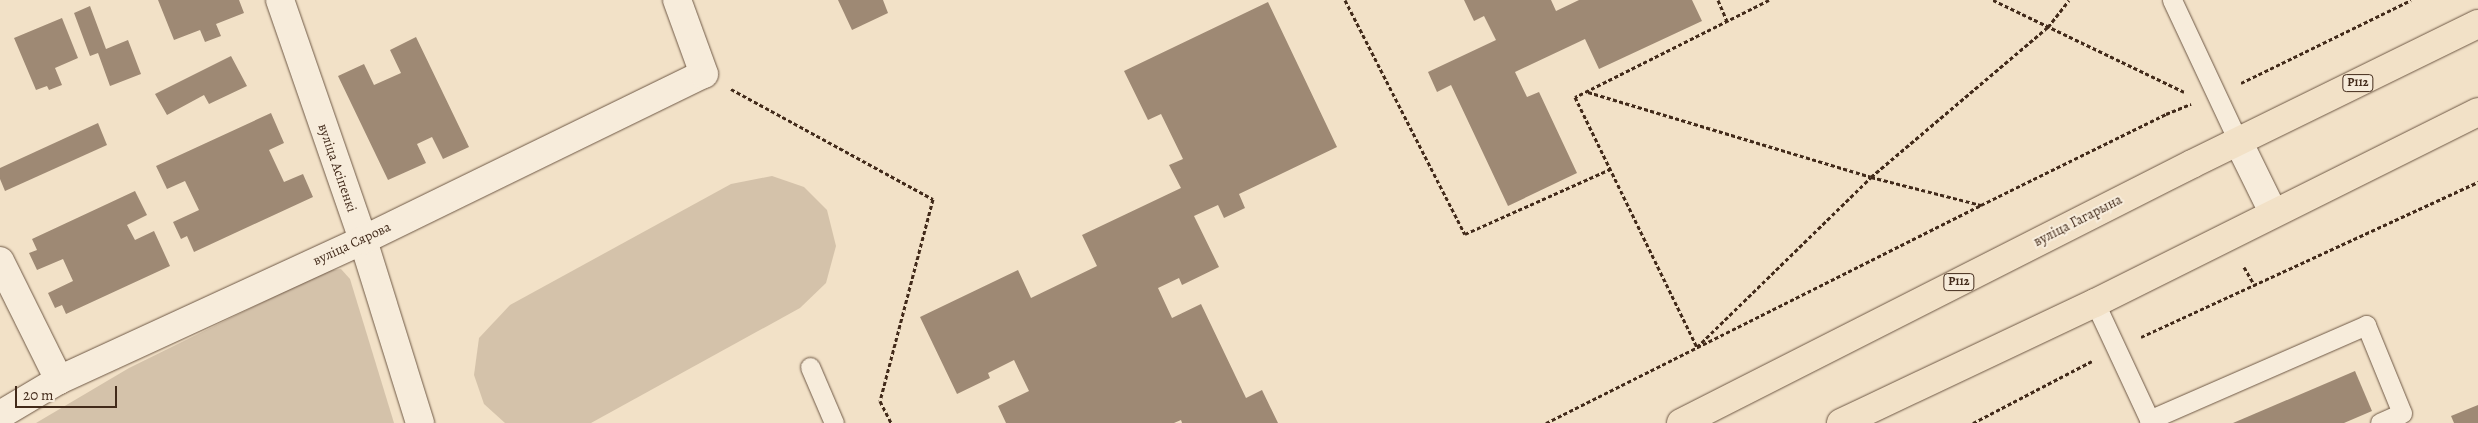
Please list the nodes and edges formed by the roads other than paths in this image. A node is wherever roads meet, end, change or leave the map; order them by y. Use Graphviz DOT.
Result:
graph roads {
  1 [pos="280,0"];
  2 [pos="677,0"];
  3 [pos="2172,0"];
  4 [pos="2188,0"];
  5 [pos="2478,24"];
  6 [pos="2185,30"];
  7 [pos="2478,112"];
  8 [pos="2238,141"];
  9 [pos="2273,212"];
  10 [pos="363,240"];
  11 [pos="0,261"];
  12 [pos="2095,303"];
  13 [pos="810,367"];
  14 [pos="59,380"];
  15 [pos="0,415"];
  16 [pos="2150,422"];
  17 [pos="420,423"];
  18 [pos="834,423"];
  19 [pos="1681,423"];
  20 [pos="1841,423"];
  21 [pos="2380,423"];
  1 -- 10 [label="street, вуліца Асіпенкі"];
  2 -- 10 [label="street, вуліца Сярова"];
  3 -- 6 [label="lane"];
  4 -- 6 [label="lane"];
  5 -- 8 [label="main road, вуліца Гагарына / Р112"];
  6 -- 8 [label="lane"];
  7 -- 9 [label="main road"];
  8 -- 9 [label="street"];
  8 -- 19 [label="main road, вуліца Гагарына / Р112"];
  9 -- 12 [label="main road"];
  10 -- 14 [label="street, вуліца Сярова"];
  10 -- 17 [label="street, вуліца Асіпенкі"];
  11 -- 14 [label="street"];
  12 -- 16 [label="lane"];
  12 -- 20 [label="main road"];
  13 -- 18 [label="lane"];
  14 -- 15 [label="street, вуліца Сярова"];
  16 -- 21 [label="lane"];
}
